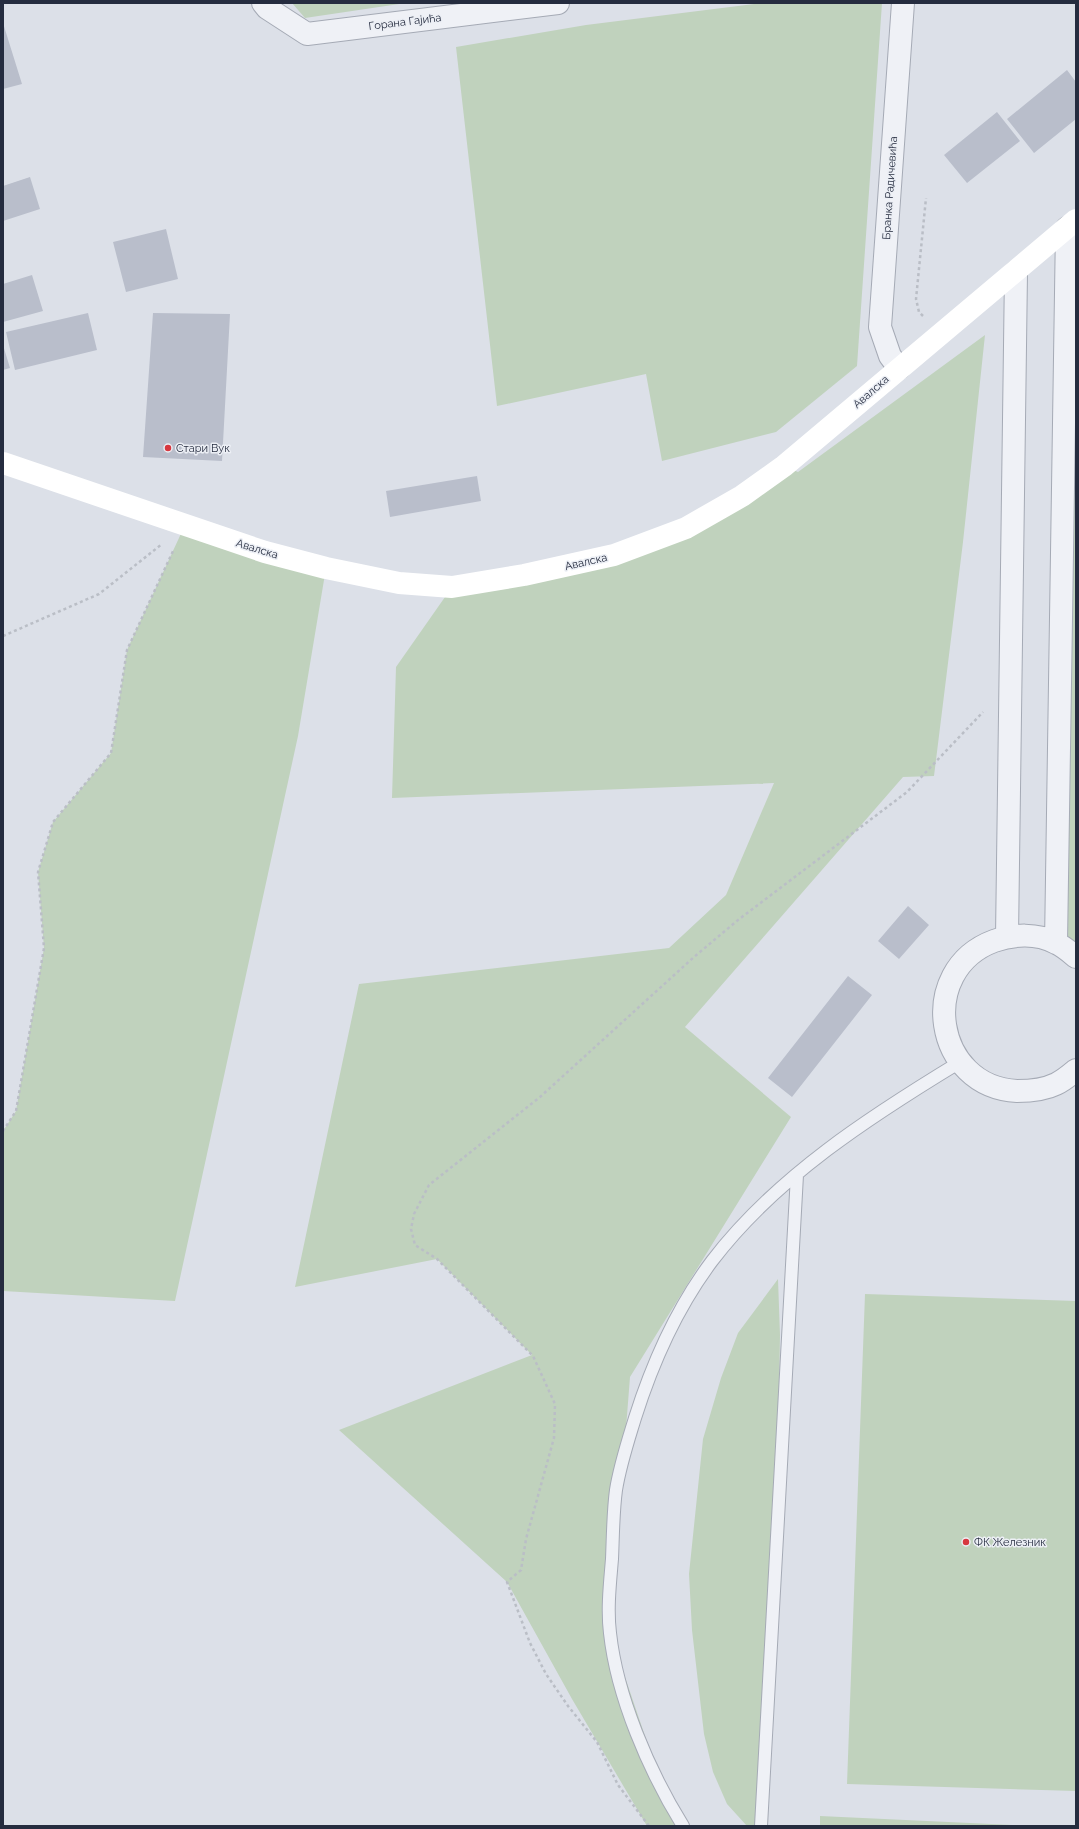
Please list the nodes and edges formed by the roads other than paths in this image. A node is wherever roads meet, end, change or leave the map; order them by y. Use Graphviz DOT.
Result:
graph roads {
  1 [pos="263,3"];
  2 [pos="558,3"];
  3 [pos="903,3"];
  4 [pos="1071,224"];
  5 [pos="1016,272"];
  6 [pos="899,368"];
  7 [pos="3,463"];
  8 [pos="1007,936"];
  9 [pos="1056,943"];
  10 [pos="1076,957"];
  11 [pos="960,1062"];
  12 [pos="1076,1070"];
  13 [pos="797,1175"];
  14 [pos="684,1826"];
  15 [pos="761,1826"];
  1 -- 2 [label="street, Горана Гајића"];
  3 -- 6 [label="street, Бранка Радичевића"];
  4 -- 5 [label="main road, Авалска"];
  4 -- 9 [label="street"];
  5 -- 6 [label="main road, Авалска"];
  5 -- 8 [label="street"];
  6 -- 7 [label="main road, Авалска"];
  8 -- 9 [label="street"];
  8 -- 11 [label="street"];
  9 -- 10 [label="street"];
  11 -- 12 [label="street"];
  11 -- 13 [label="lane"];
  13 -- 14 [label="lane"];
  13 -- 15 [label="lane"];
}
